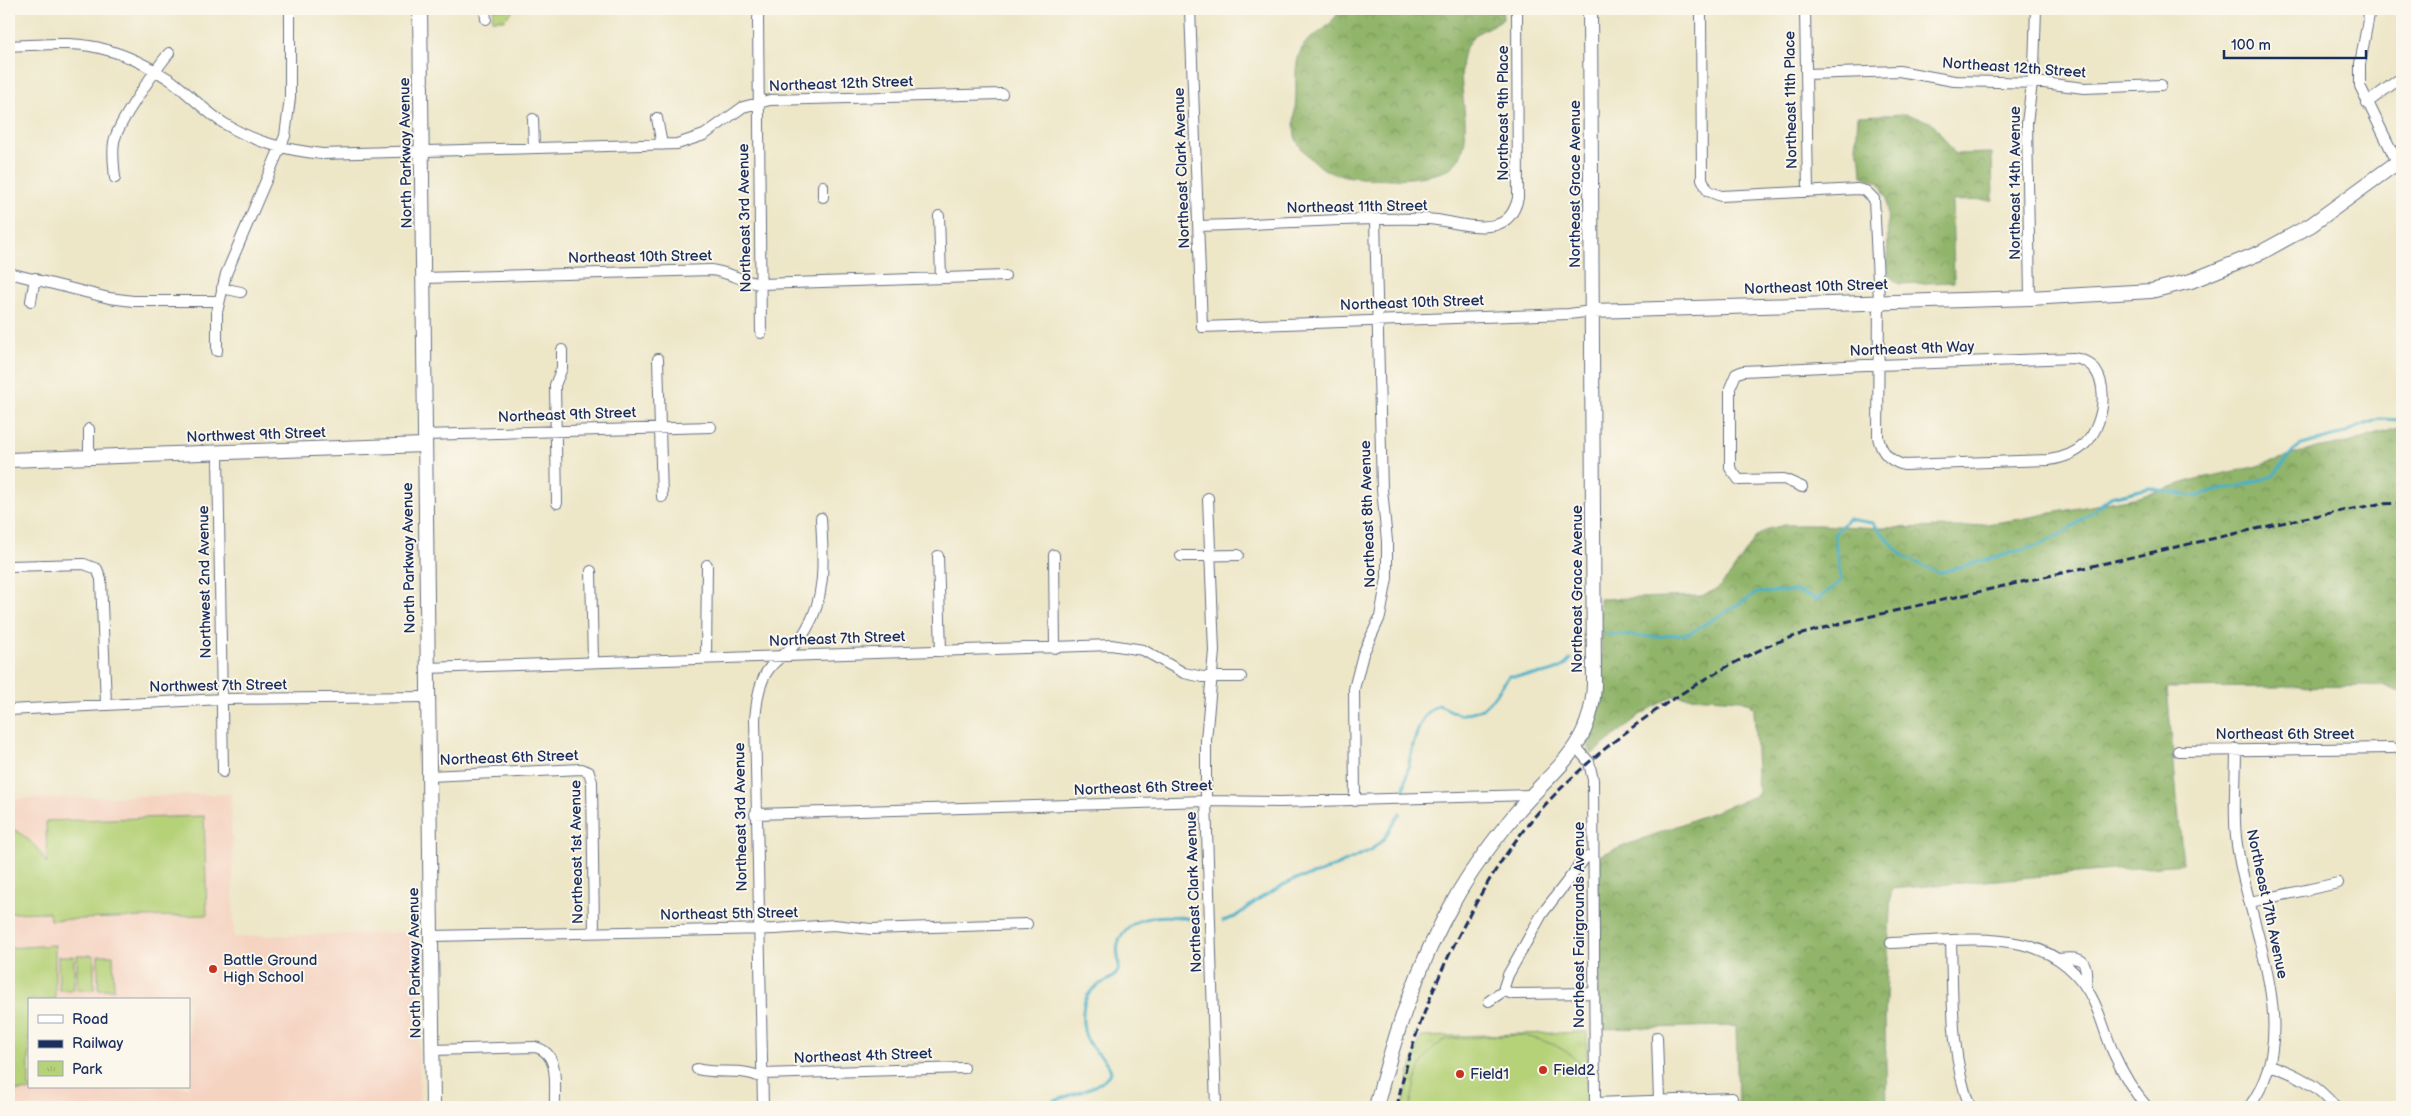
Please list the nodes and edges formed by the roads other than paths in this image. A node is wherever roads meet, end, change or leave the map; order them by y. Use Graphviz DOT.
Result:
graph roads {
  1 [pos="290,9"];
  2 [pos="420,9"];
  3 [pos="759,9"];
  4 [pos="1190,9"];
  5 [pos="1517,9"];
  6 [pos="1590,9"];
  7 [pos="1701,9"];
  8 [pos="1804,9"];
  9 [pos="2036,9"];
  10 [pos="2370,9"];
  11 [pos="9,46"];
  12 [pos="169,53"];
  13 [pos="155,71"];
  14 [pos="1806,74"];
  15 [pos="2402,77"];
  16 [pos="2031,83"];
  17 [pos="2161,85"];
  18 [pos="1002,94"];
  19 [pos="758,102"];
  20 [pos="2367,103"];
  21 [pos="657,118"];
  22 [pos="534,119"];
  23 [pos="662,145"];
  24 [pos="281,148"];
  25 [pos="534,148"];
  26 [pos="422,152"];
  27 [pos="2400,160"];
  28 [pos="116,178"];
  29 [pos="823,186"];
  30 [pos="1808,192"];
  31 [pos="823,197"];
  32 [pos="1511,215"];
  33 [pos="939,216"];
  34 [pos="1375,220"];
  35 [pos="1199,226"];
  36 [pos="9,272"];
  37 [pos="1005,276"];
  38 [pos="35,278"];
  39 [pos="423,278"];
  40 [pos="941,278"];
  41 [pos="762,284"];
  42 [pos="222,288"];
  43 [pos="242,292"];
  44 [pos="2030,298"];
  45 [pos="31,301"];
  46 [pos="219,301"];
  47 [pos="1879,301"];
  48 [pos="1592,311"];
  49 [pos="1378,320"];
  50 [pos="1202,327"];
  51 [pos="761,333"];
  52 [pos="562,350"];
  53 [pos="217,351"];
  54 [pos="658,359"];
  55 [pos="1878,364"];
  56 [pos="712,427"];
  57 [pos="89,428"];
  58 [pos="660,428"];
  59 [pos="556,430"];
  60 [pos="424,440"];
  61 [pos="218,453"];
  62 [pos="89,458"];
  63 [pos="9,460"];
  64 [pos="1802,487"];
  65 [pos="662,497"];
  66 [pos="1208,498"];
  67 [pos="557,503"];
  68 [pos="821,518"];
  69 [pos="1054,555"];
  70 [pos="1210,555"];
  71 [pos="1238,555"];
  72 [pos="938,556"];
  73 [pos="1181,556"];
  74 [pos="707,565"];
  75 [pos="9,566"];
  76 [pos="591,571"];
  77 [pos="1055,648"];
  78 [pos="941,652"];
  79 [pos="783,655"];
  80 [pos="706,658"];
  81 [pos="593,662"];
  82 [pos="427,668"];
  83 [pos="1213,677"];
  84 [pos="1240,677"];
  85 [pos="428,697"];
  86 [pos="222,700"];
  87 [pos="106,704"];
  88 [pos="9,710"];
  89 [pos="1576,747"];
  90 [pos="2393,748"];
  91 [pos="2236,749"];
  92 [pos="2178,750"];
  93 [pos="223,772"];
  94 [pos="590,772"];
  95 [pos="429,776"];
  96 [pos="1532,795"];
  97 [pos="1206,801"];
  98 [pos="1356,801"];
  99 [pos="755,814"];
  100 [pos="1593,855"];
  101 [pos="2338,883"];
  102 [pos="2250,902"];
  103 [pos="1027,924"];
  104 [pos="758,929"];
  105 [pos="594,932"];
  106 [pos="431,936"];
  107 [pos="1951,941"];
  108 [pos="1891,943"];
  109 [pos="1505,990"];
  110 [pos="1594,992"];
  111 [pos="1489,1000"];
  112 [pos="1657,1037"];
  113 [pos="432,1050"];
  114 [pos="2270,1065"];
  115 [pos="964,1068"];
  116 [pos="697,1069"];
  117 [pos="762,1076"];
  118 [pos="1732,1098"];
  119 [pos="1659,1101"];
  120 [pos="1595,1105"];
  121 [pos="433,1107"];
  122 [pos="555,1107"];
  123 [pos="763,1107"];
  124 [pos="1216,1107"];
  125 [pos="1376,1107"];
  126 [pos="1970,1107"];
  127 [pos="2147,1107"];
  128 [pos="2249,1107"];
  129 [pos="2335,1107"];
  1 -- 24 [label="street"];
  2 -- 26 [label="street, North Parkway Avenue"];
  3 -- 19 [label="street, Northeast 3rd Avenue"];
  4 -- 35 [label="street, Northeast Clark Avenue"];
  5 -- 32 [label="street, Northeast 9th Place"];
  6 -- 48 [label="street, Northeast Grace Avenue"];
  7 -- 30 [label="street"];
  8 -- 14 [label="street, Northeast 11th Place"];
  9 -- 16 [label="street, Northeast 14th Avenue"];
  10 -- 20 [label="street"];
  11 -- 13 [label="street, Northeast 12th Street"];
  12 -- 13 [label="street"];
  13 -- 24 [label="street, Northeast 12th Street"];
  13 -- 28 [label="street"];
  14 -- 16 [label="street, Northeast 12th Street"];
  14 -- 30 [label="street, Northeast 11th Place"];
  15 -- 20 [label="street"];
  16 -- 17 [label="street, Northeast 12th Street"];
  16 -- 44 [label="street, Northeast 14th Avenue"];
  18 -- 19 [label="street, Northeast 12th Street"];
  19 -- 23 [label="street, Northeast 12th Street"];
  19 -- 41 [label="street, Northeast 3rd Avenue"];
  20 -- 27 [label="street"];
  21 -- 23 [label="street"];
  22 -- 25 [label="street"];
  23 -- 25 [label="street, Northeast 12th Street"];
  24 -- 26 [label="street, Northeast 12th Street"];
  24 -- 42 [label="street"];
  25 -- 26 [label="street, Northeast 12th Street"];
  26 -- 39 [label="street, North Parkway Avenue"];
  27 -- 44 [label="street, Northeast 10th Street"];
  29 -- 31 [label="street"];
  30 -- 47 [label="street"];
  32 -- 34 [label="street, Northeast 11th Street"];
  33 -- 40 [label="street"];
  34 -- 35 [label="street, Northeast 11th Street"];
  34 -- 49 [label="street, Northeast 8th Avenue"];
  35 -- 50 [label="street, Northeast Clark Avenue"];
  36 -- 38 [label="street"];
  37 -- 40 [label="street, Northeast 10th Street"];
  38 -- 45 [label="street"];
  38 -- 46 [label="street"];
  39 -- 41 [label="street, Northeast 10th Street"];
  39 -- 60 [label="street, North Parkway Avenue"];
  40 -- 41 [label="street, Northeast 10th Street"];
  41 -- 51 [label="street, Northeast 3rd Avenue"];
  42 -- 43 [label="street"];
  42 -- 46 [label="street"];
  44 -- 47 [label="street, Northeast 10th Street"];
  46 -- 53 [label="street"];
  47 -- 48 [label="street, Northeast 10th Street"];
  47 -- 55 [label="street"];
  48 -- 49 [label="street, Northeast 10th Street"];
  48 -- 89 [label="street, Northeast Grace Avenue"];
  49 -- 50 [label="street, Northeast 10th Street"];
  49 -- 98 [label="street, Northeast 8th Avenue"];
  52 -- 59 [label="street"];
  54 -- 58 [label="street"];
  55 -- 55 [label="street, Northeast 9th Way"];
  55 -- 64 [label="street, Northeast 9th Way"];
  56 -- 58 [label="street, Northeast 9th Street"];
  57 -- 62 [label="street"];
  58 -- 59 [label="street, Northeast 9th Street"];
  58 -- 65 [label="street"];
  59 -- 60 [label="street, Northeast 9th Street"];
  59 -- 67 [label="street"];
  60 -- 61 [label="street, Northwest 9th Street"];
  60 -- 82 [label="street, North Parkway Avenue"];
  61 -- 62 [label="street, Northwest 9th Street"];
  61 -- 86 [label="street, Northwest 2nd Avenue"];
  62 -- 63 [label="street, Northwest 9th Street"];
  66 -- 70 [label="street, Northeast Clark Avenue"];
  68 -- 79 [label="street, Northeast 3rd Avenue"];
  69 -- 77 [label="street"];
  70 -- 71 [label="street"];
  70 -- 73 [label="street"];
  70 -- 83 [label="street, Northeast Clark Avenue"];
  72 -- 78 [label="street"];
  74 -- 80 [label="street"];
  75 -- 87 [label="street"];
  76 -- 81 [label="street"];
  77 -- 78 [label="street, Northeast 7th Street"];
  77 -- 83 [label="street, Northeast 7th Street"];
  78 -- 79 [label="street, Northeast 7th Street"];
  79 -- 80 [label="street, Northeast 7th Street"];
  79 -- 99 [label="street, Northeast 3rd Avenue"];
  80 -- 81 [label="street, Northeast 7th Street"];
  81 -- 82 [label="street, Northeast 7th Street"];
  82 -- 85 [label="street, North Parkway Avenue"];
  83 -- 84 [label="street, Northeast 7th Street"];
  83 -- 97 [label="street, Northeast Clark Avenue"];
  85 -- 86 [label="street, Northwest 7th Street"];
  85 -- 95 [label="street, North Parkway Avenue"];
  86 -- 87 [label="street, Northwest 7th Street"];
  86 -- 93 [label="street, Northwest 2nd Avenue"];
  87 -- 88 [label="street, Northwest 7th Street"];
  89 -- 96 [label="street, Northeast Grace Avenue"];
  89 -- 100 [label="street, Northeast Fairgrounds Avenue"];
  90 -- 91 [label="street, Northeast 6th Street"];
  91 -- 92 [label="street, Northeast 6th Street"];
  91 -- 102 [label="street, Northeast 17th Avenue"];
  94 -- 95 [label="street, Northeast 6th Street"];
  94 -- 105 [label="street, Northeast 1st Avenue"];
  95 -- 106 [label="street, North Parkway Avenue"];
  96 -- 98 [label="street, Northeast 6th Street"];
  96 -- 125 [label="street, Northeast Grace Avenue"];
  97 -- 98 [label="street, Northeast 6th Street"];
  97 -- 99 [label="street, Northeast 6th Street"];
  97 -- 124 [label="street, Northeast Clark Avenue"];
  99 -- 104 [label="street, Northeast 3rd Avenue"];
  100 -- 109 [label="street"];
  100 -- 110 [label="street, Northeast Fairgrounds Avenue"];
  101 -- 102 [label="street"];
  102 -- 114 [label="street, Northeast 17th Avenue"];
  103 -- 104 [label="street, Northeast 5th Street"];
  104 -- 105 [label="street, Northeast 5th Street"];
  104 -- 117 [label="street, Northeast 3rd Avenue"];
  105 -- 106 [label="street, Northeast 5th Street"];
  106 -- 113 [label="street, North Parkway Avenue"];
  107 -- 108 [label="street"];
  107 -- 126 [label="street"];
  107 -- 127 [label="street"];
  109 -- 110 [label="street"];
  109 -- 111 [label="street"];
  110 -- 120 [label="street, Northeast Fairgrounds Avenue"];
  112 -- 119 [label="street"];
  113 -- 121 [label="street, North Parkway Avenue"];
  113 -- 122 [label="street"];
  114 -- 128 [label="street"];
  114 -- 129 [label="street"];
  115 -- 117 [label="street, Northeast 4th Street"];
  116 -- 117 [label="street, Northeast 4th Street"];
  117 -- 123 [label="street, Northeast 3rd Avenue"];
  118 -- 119 [label="street"];
  119 -- 120 [label="street"];
}
